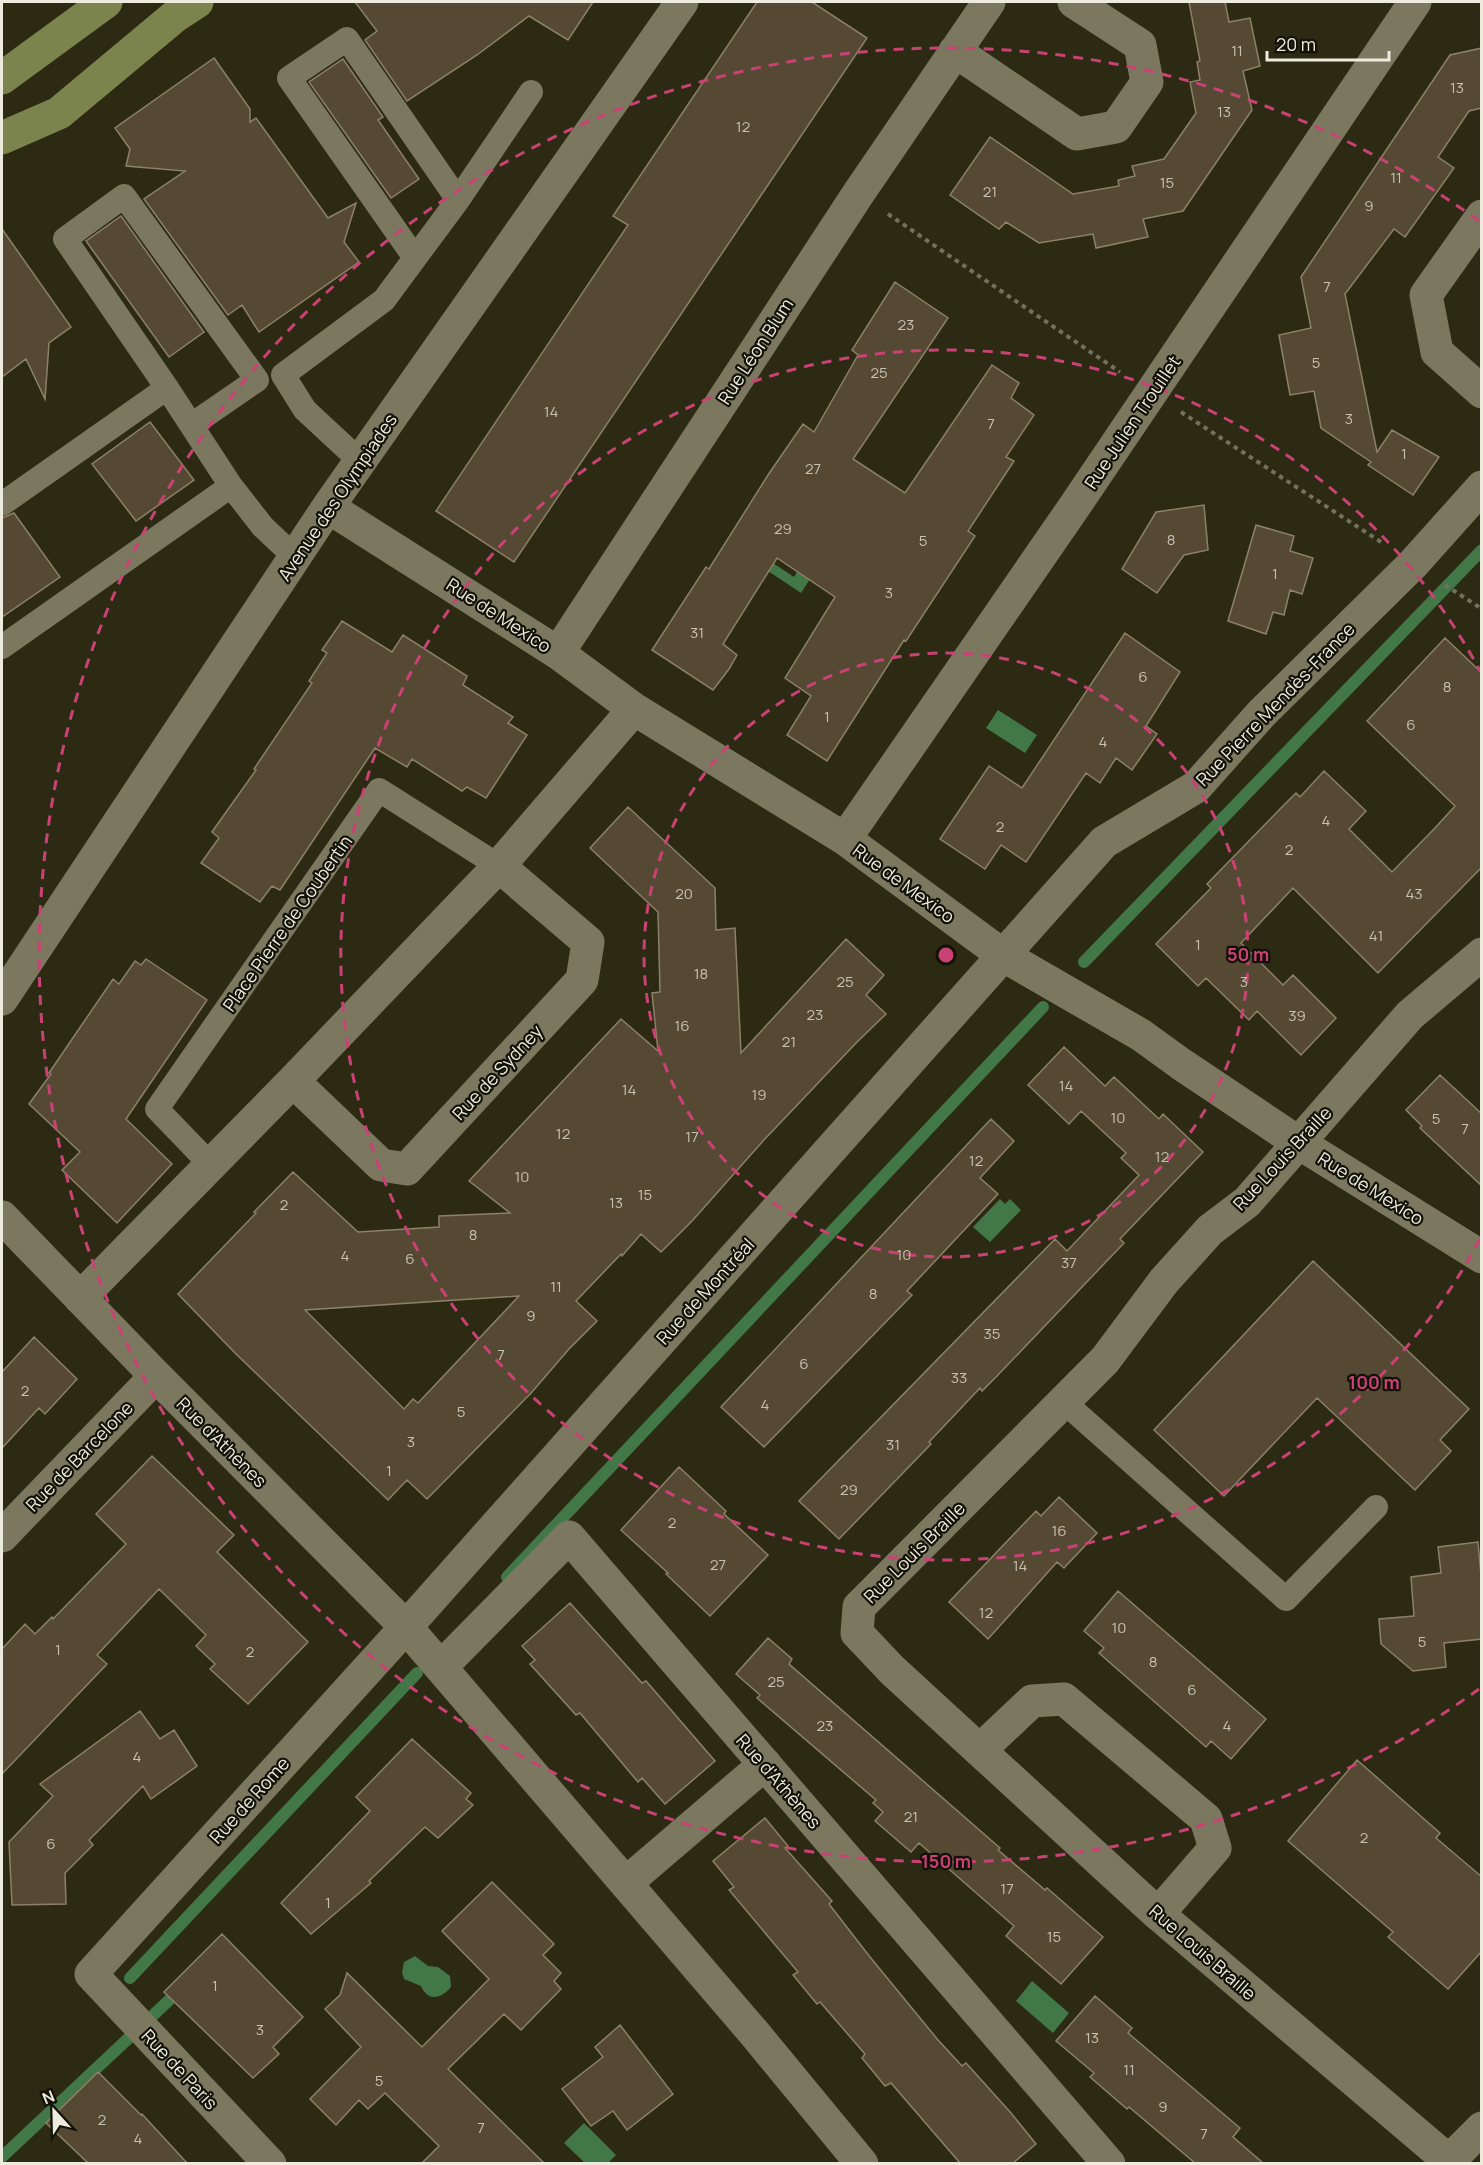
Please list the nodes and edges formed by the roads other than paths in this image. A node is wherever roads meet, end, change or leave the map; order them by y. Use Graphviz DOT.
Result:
graph roads {
  1 [pos="106,2"];
  2 [pos="197,2"];
  3 [pos="682,2"];
  4 [pos="989,2"];
  5 [pos="1074,2"];
  6 [pos="1415,2"];
  7 [pos="955,51"];
  8 [pos="2,78"];
  9 [pos="531,92"];
  10 [pos="2,138"];
  11 [pos="458,200"];
  12 [pos="1482,216"];
  13 [pos="415,258"];
  14 [pos="283,375"];
  15 [pos="257,380"];
  16 [pos="167,388"];
  17 [pos="1482,392"];
  18 [pos="193,424"];
  19 [pos="360,461"];
  20 [pos="231,486"];
  21 [pos="1482,487"];
  22 [pos="2,504"];
  23 [pos="328,507"];
  24 [pos="295,557"];
  25 [pos="2,646"];
  26 [pos="558,653"];
  27 [pos="634,709"];
  28 [pos="845,839"];
  29 [pos="499,866"];
  30 [pos="1482,954"];
  31 [pos="1004,956"];
  32 [pos="2,999"];
  33 [pos="293,1081"];
  34 [pos="1299,1143"];
  35 [pos="211,1164"];
  36 [pos="2,1217"];
  37 [pos="1482,1257"];
  38 [pos="80,1298"];
  39 [pos="156,1376"];
  40 [pos="1064,1402"];
  41 [pos="1376,1507"];
  42 [pos="2,1536"];
  43 [pos="406,1627"];
  44 [pos="441,1667"];
  45 [pos="980,1750"];
  46 [pos="765,1764"];
  47 [pos="626,1883"];
  48 [pos="1158,1914"];
  49 [pos="91,1974"];
  50 [pos="1482,2128"];
  51 [pos="1095,2158"];
  52 [pos="1448,2162"];
  53 [pos="270,2163"];
  54 [pos="862,2163"];
  1 -- 8 [label="main road"];
  2 -- 10 [label="main road"];
  3 -- 19 [label="street, Avenue des Olympiades"];
  4 -- 7 [label="street, Rue Léon Blum"];
  5 -- 7 [label="street"];
  6 -- 28 [label="street, Rue Julien Trouillet"];
  7 -- 26 [label="street, Rue Léon Blum"];
  9 -- 11 [label="lane"];
  11 -- 13 [label="lane"];
  11 -- 13 [label="lane"];
  12 -- 17 [label="street"];
  13 -- 14 [label="lane"];
  14 -- 15 [label="lane"];
  14 -- 19 [label="lane"];
  15 -- 16 [label="lane"];
  15 -- 18 [label="lane"];
  16 -- 18 [label="lane"];
  16 -- 22 [label="lane"];
  18 -- 20 [label="lane"];
  19 -- 23 [label="street, Avenue des Olympiades"];
  20 -- 24 [label="lane"];
  20 -- 25 [label="lane"];
  21 -- 31 [label="street, Rue Pierre Mendès-France"];
  23 -- 24 [label="street, Avenue des Olympiades"];
  23 -- 26 [label="street, Rue de Mexico"];
  24 -- 32 [label="street, Avenue des Olympiades"];
  26 -- 27 [label="street, Rue de Mexico"];
  27 -- 28 [label="street, Rue de Mexico"];
  27 -- 29 [label="street"];
  28 -- 31 [label="street, Rue de Mexico"];
  29 -- 33 [label="street"];
  29 -- 33 [label="street, Rue de Sydney"];
  29 -- 35 [label="lane, Place Pierre de Coubertin"];
  30 -- 34 [label="street, Rue Louis Braille"];
  31 -- 34 [label="street, Rue de Mexico"];
  31 -- 43 [label="street, Rue de Montréal"];
  33 -- 35 [label="street"];
  34 -- 37 [label="street, Rue de Mexico"];
  34 -- 40 [label="street, Rue Louis Braille"];
  35 -- 38 [label="street"];
  36 -- 38 [label="street, Rue d'Athènes"];
  38 -- 39 [label="street, Rue d'Athènes"];
  39 -- 42 [label="street, Rue de Barcelone"];
  39 -- 43 [label="street, Rue d'Athènes"];
  40 -- 41 [label="lane"];
  40 -- 45 [label="street, Rue Louis Braille"];
  43 -- 44 [label="street, Rue d'Athènes"];
  43 -- 49 [label="street, Rue de Rome"];
  44 -- 46 [label="street, Rue d'Athènes"];
  44 -- 47 [label="street, Rue d'Athènes"];
  45 -- 48 [label="street, Rue Louis Braille"];
  45 -- 48 [label="street"];
  46 -- 47 [label="street"];
  46 -- 51 [label="street, Rue d'Athènes"];
  47 -- 54 [label="street, Rue d'Athènes"];
  48 -- 52 [label="street, Rue Louis Braille"];
  49 -- 53 [label="street, Rue de Paris"];
  50 -- 52 [label="street"];
}
